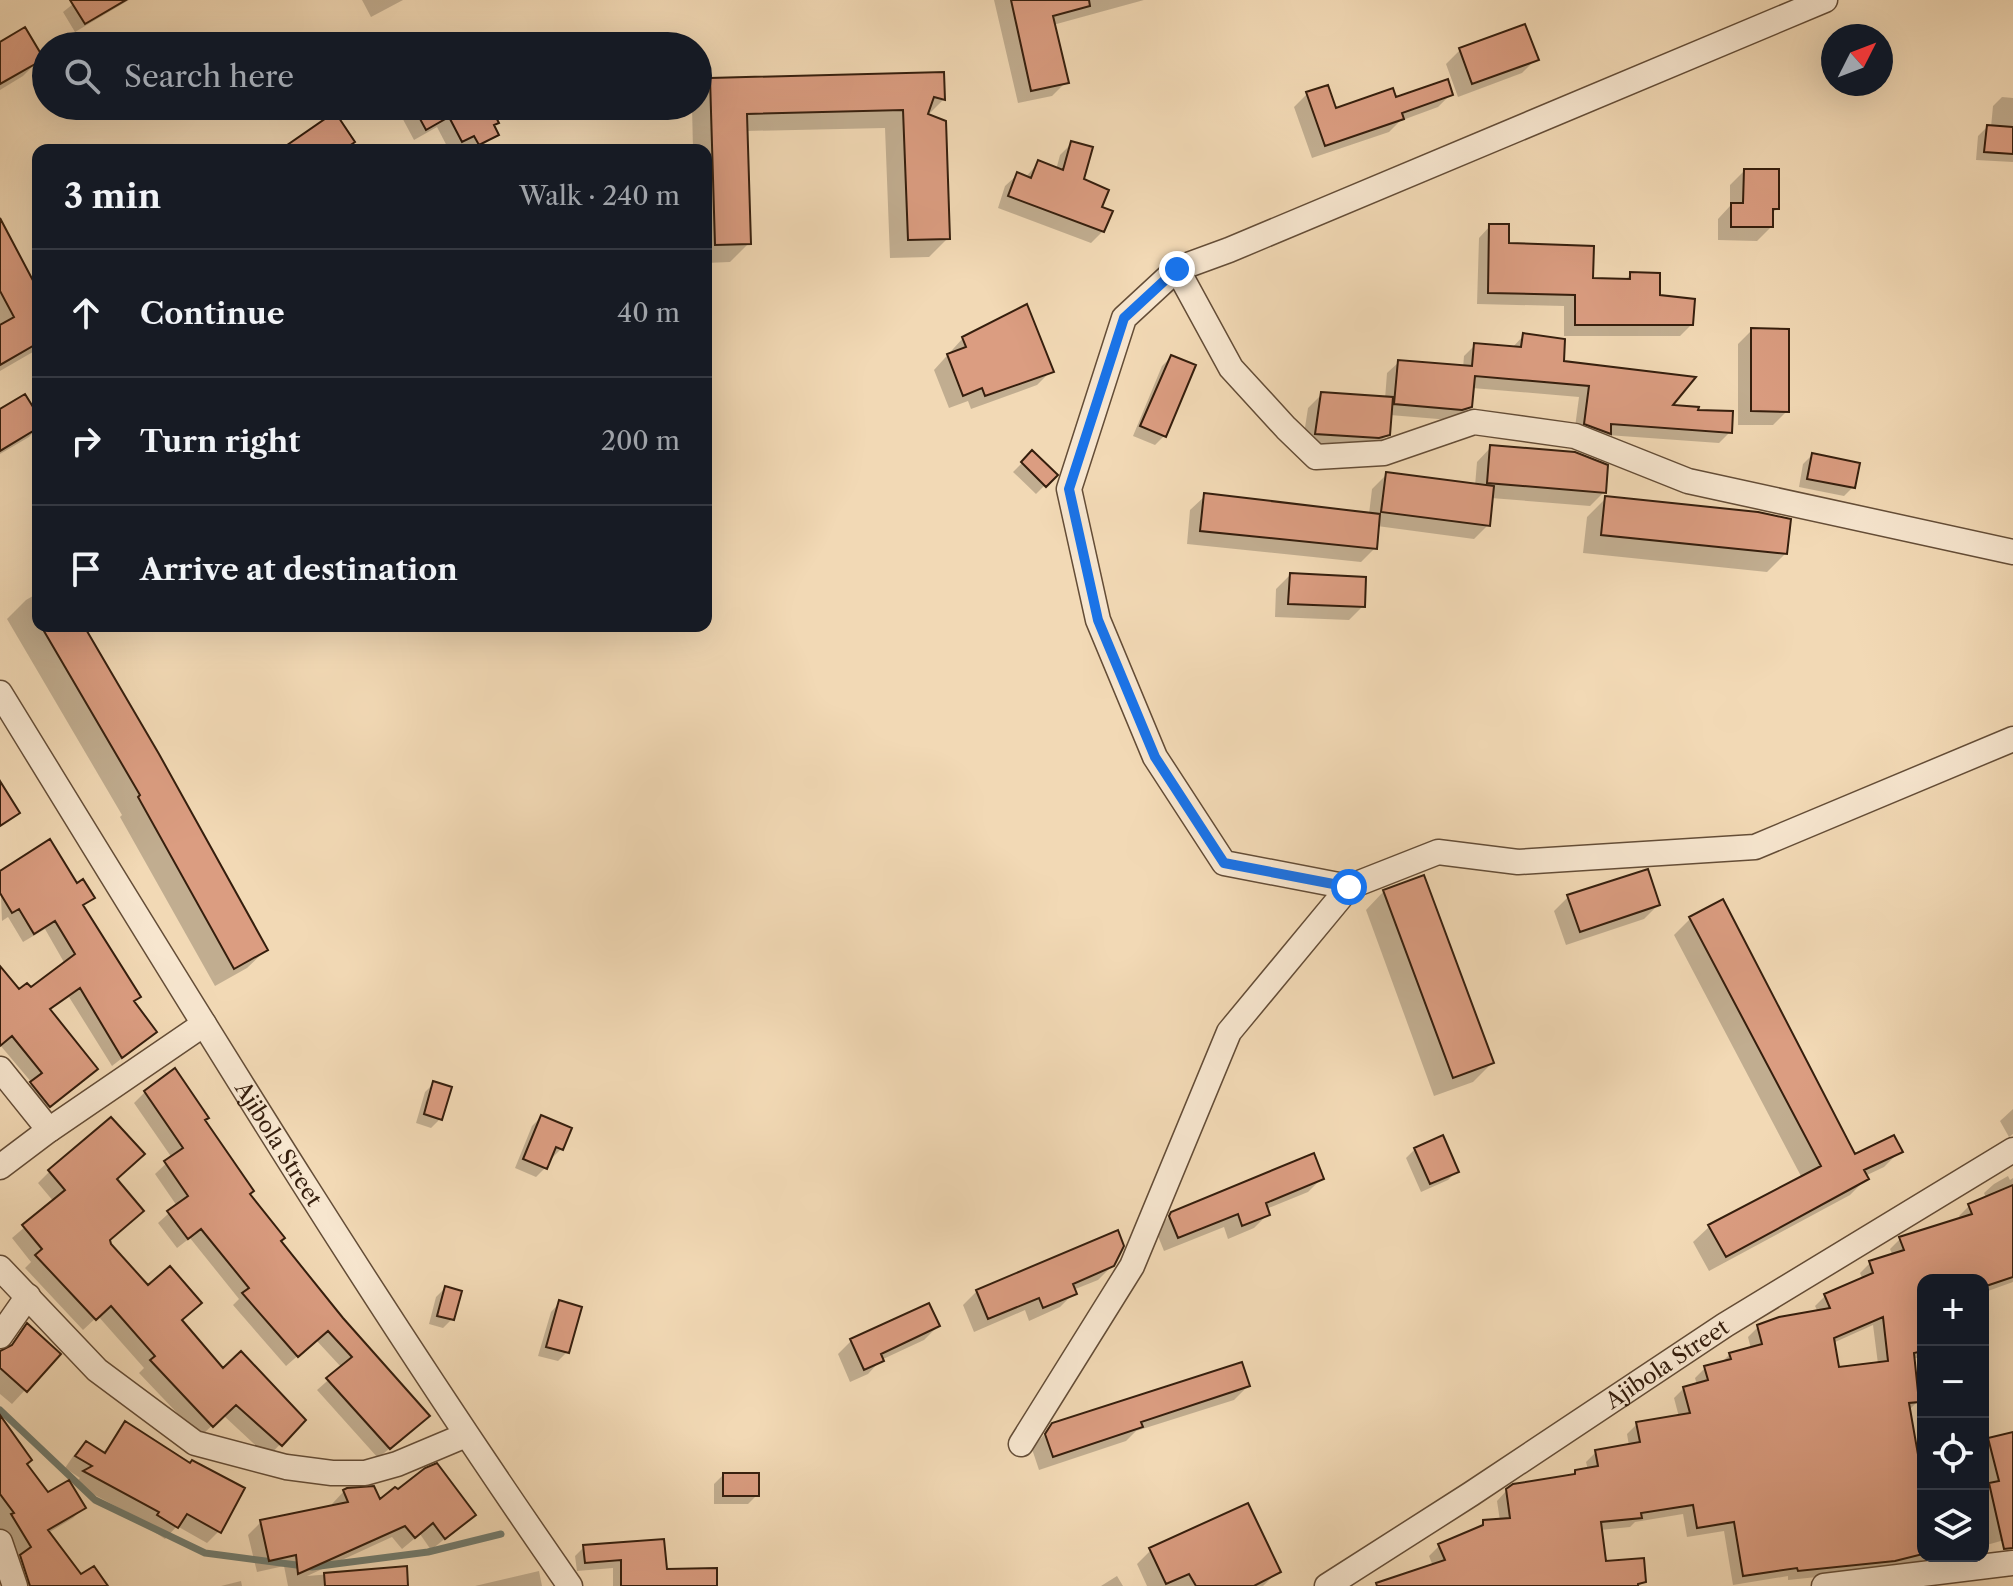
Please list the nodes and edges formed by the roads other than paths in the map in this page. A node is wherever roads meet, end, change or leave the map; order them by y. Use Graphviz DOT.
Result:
graph roads {
  1 [pos="1825,0"];
  2 [pos="1177,269"];
  3 [pos="2013,552"];
  4 [pos="0,693"];
  5 [pos="2013,739"];
  6 [pos="1349,887"];
  7 [pos="204,1024"];
  8 [pos="0,1069"];
  9 [pos="49,1130"];
  10 [pos="2013,1150"];
  11 [pos="0,1167"];
  12 [pos="0,1268"];
  13 [pos="28,1296"];
  14 [pos="0,1336"];
  15 [pos="466,1435"];
  16 [pos="1021,1444"];
  17 [pos="0,1542"];
  18 [pos="2013,1563"];
  19 [pos="15,1586"];
  20 [pos="570,1586"];
  21 [pos="1327,1586"];
  22 [pos="1824,1586"];
  1 -- 2 [label="street"];
  2 -- 3 [label="street"];
  2 -- 6 [label="street"];
  4 -- 7 [label="street, Ajibola Street"];
  5 -- 6 [label="street"];
  6 -- 16 [label="street"];
  7 -- 9 [label="street"];
  7 -- 15 [label="street, Ajibola Street"];
  8 -- 9 [label="street"];
  9 -- 11 [label="street"];
  10 -- 21 [label="street, Ajibola Street"];
  12 -- 13 [label="street"];
  13 -- 14 [label="street"];
  13 -- 15 [label="street"];
  15 -- 20 [label="street, Ajibola Street"];
  17 -- 19 [label="street"];
  18 -- 22 [label="street"];
}
